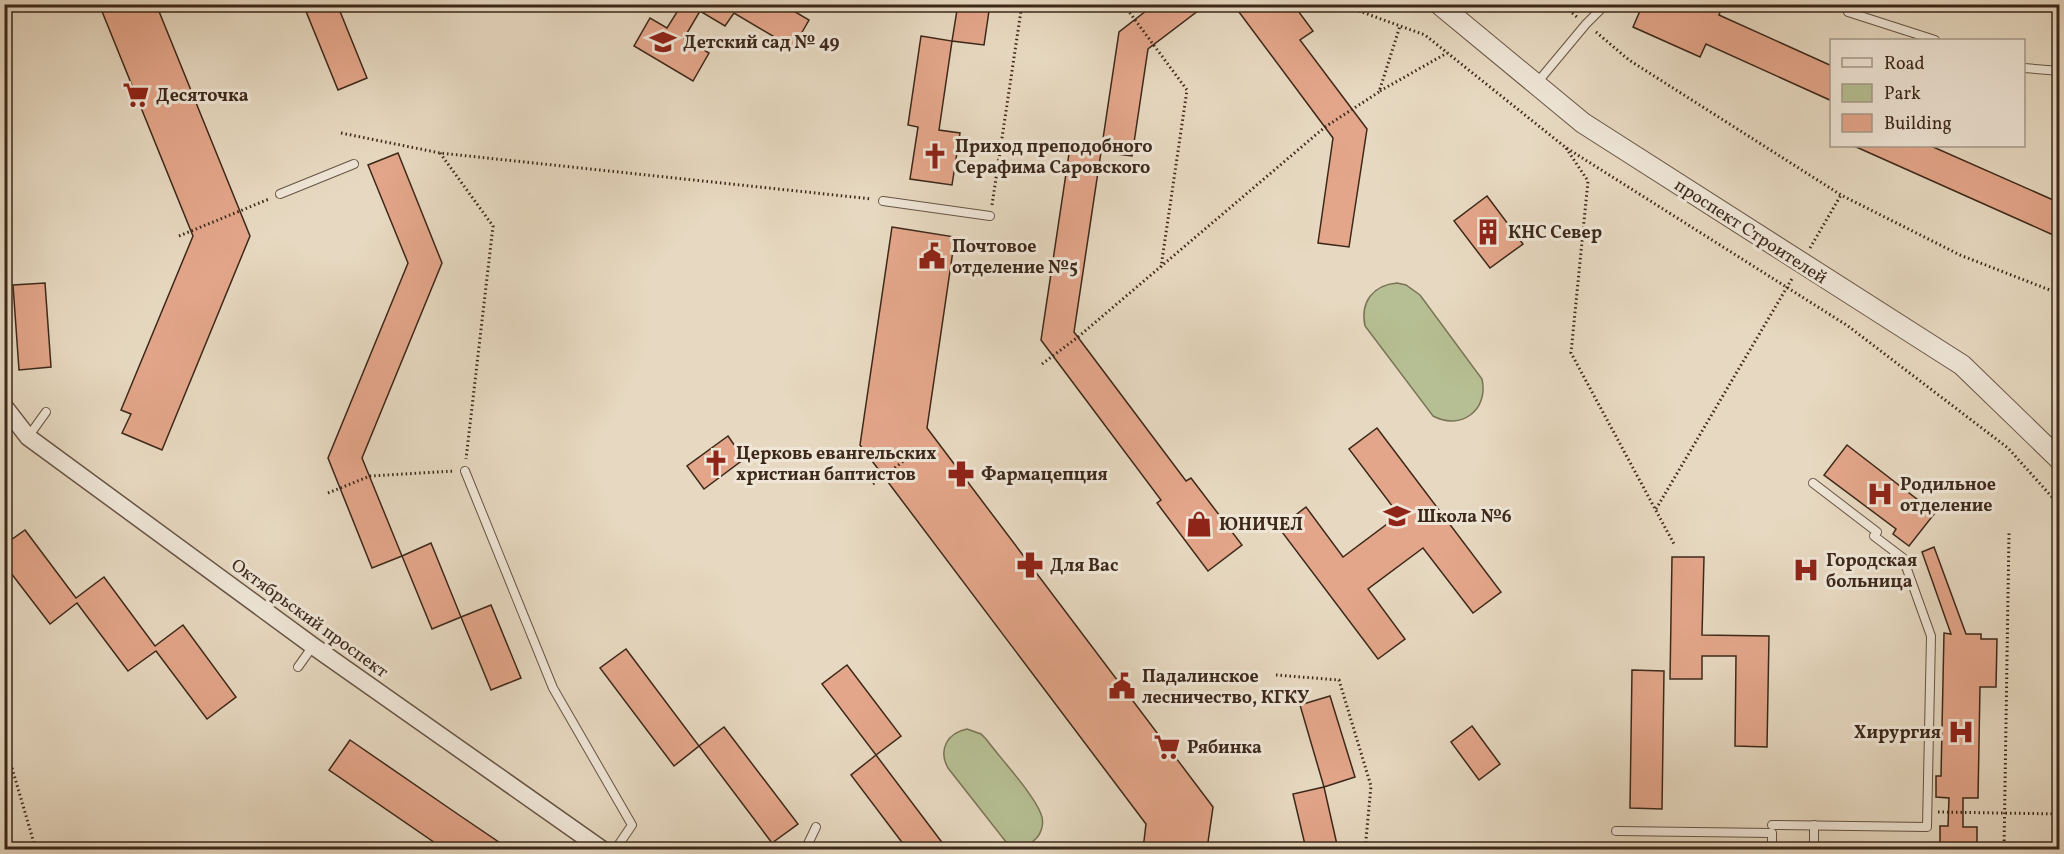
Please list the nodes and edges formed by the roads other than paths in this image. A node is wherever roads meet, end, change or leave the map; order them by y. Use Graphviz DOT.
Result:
graph roads {
  1 [pos="1606,4"];
  2 [pos="1845,4"];
  3 [pos="1439,5"];
  4 [pos="1932,39"];
  5 [pos="2025,68"];
  6 [pos="2060,71"];
  7 [pos="1536,85"];
  8 [pos="354,164"];
  9 [pos="280,194"];
  10 [pos="883,201"];
  11 [pos="990,216"];
  12 [pos="4,406"];
  13 [pos="46,412"];
  14 [pos="28,437"];
  15 [pos="2060,460"];
  16 [pos="465,471"];
  17 [pos="1813,483"];
  18 [pos="313,646"];
  19 [pos="298,667"];
  20 [pos="1772,825"];
  21 [pos="1814,825"];
  22 [pos="816,827"];
  23 [pos="1616,831"];
  24 [pos="603,849"];
  25 [pos="615,849"];
  26 [pos="805,849"];
  27 [pos="1772,849"];
  28 [pos="1814,849"];
  1 -- 7 [label="lane"];
  2 -- 4 [label="lane"];
  3 -- 7 [label="street, проспект Строителей"];
  5 -- 6 [label="lane"];
  7 -- 15 [label="street, проспект Строителей"];
  8 -- 9 [label="lane"];
  10 -- 11 [label="lane"];
  12 -- 14 [label="street, Октябрьский проспект"];
  13 -- 14 [label="lane"];
  14 -- 18 [label="street, Октябрьский проспект"];
  16 -- 25 [label="lane"];
  17 -- 21 [label="lane"];
  18 -- 19 [label="lane"];
  18 -- 24 [label="street, Октябрьский проспект"];
  20 -- 21 [label="lane"];
  21 -- 28 [label="lane"];
  22 -- 26 [label="lane"];
  23 -- 27 [label="lane"];
}
